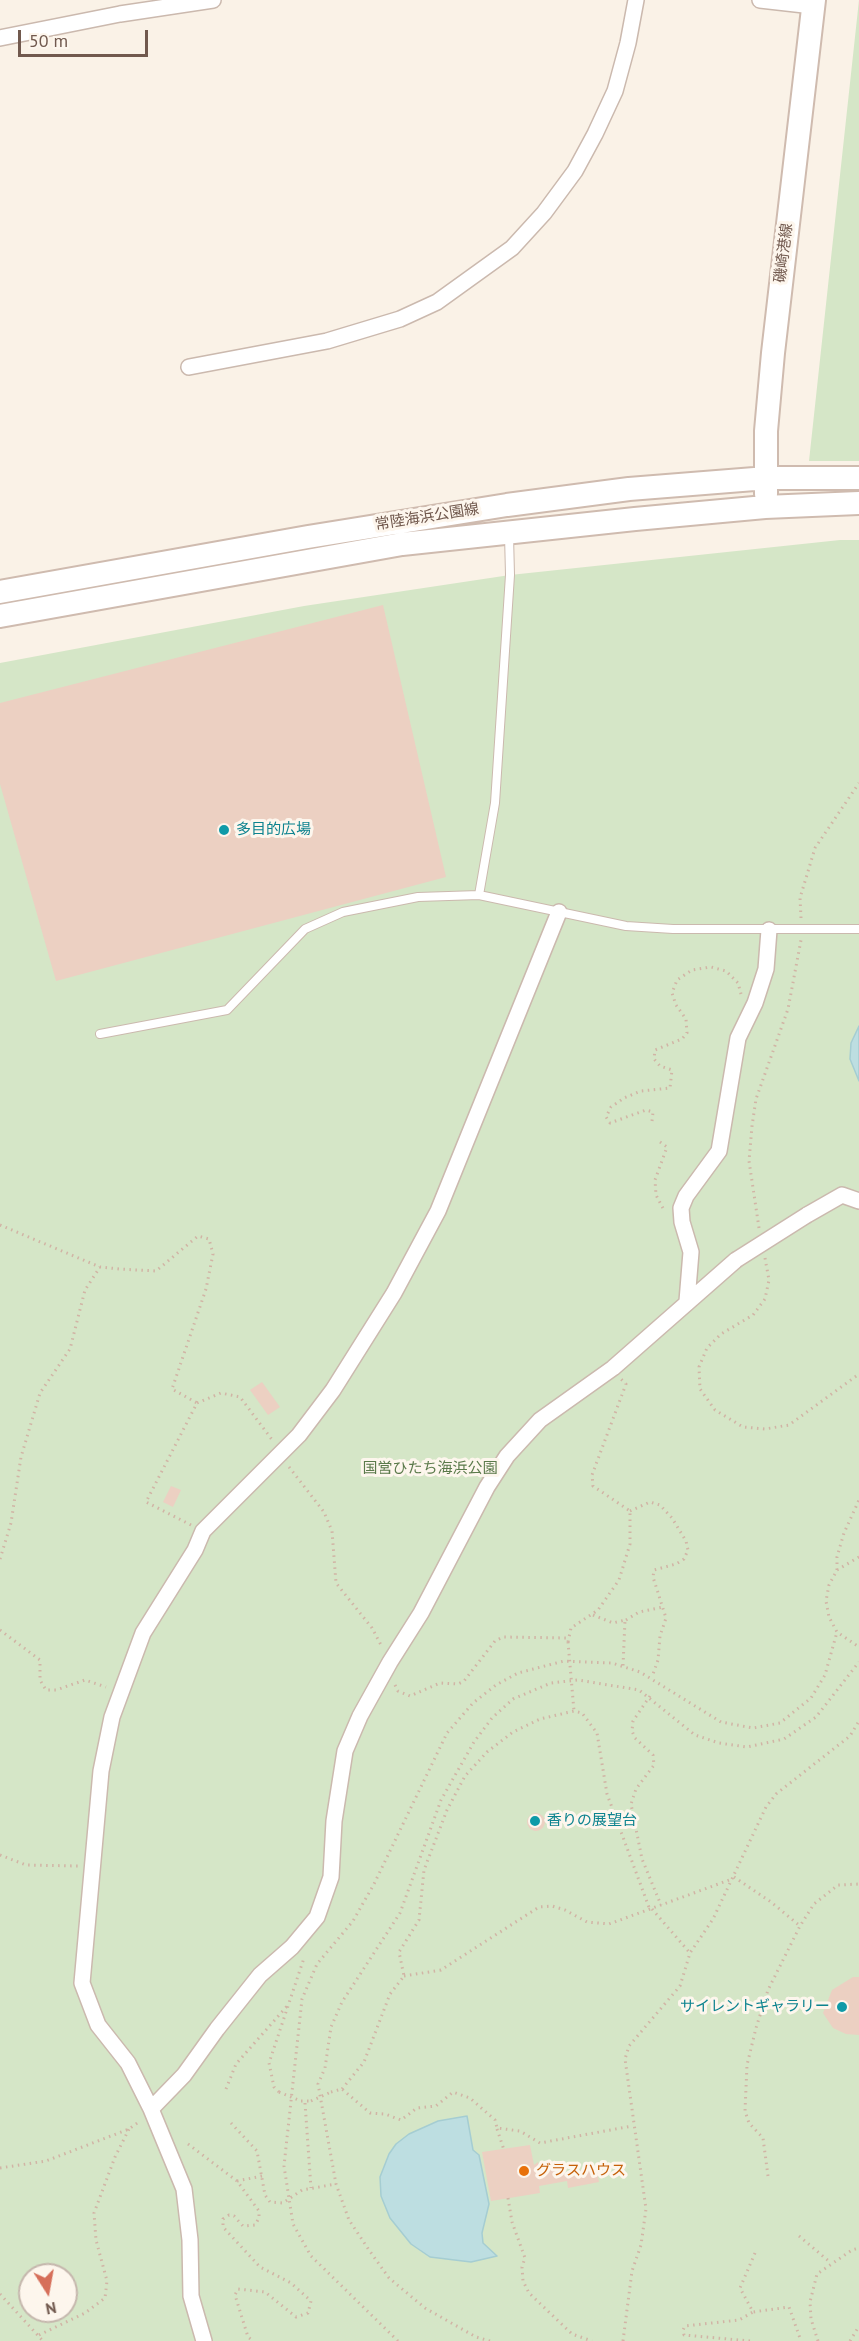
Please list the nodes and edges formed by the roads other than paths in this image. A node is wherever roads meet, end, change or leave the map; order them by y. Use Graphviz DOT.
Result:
graph roads {
  1 [pos="213,0"];
  2 [pos="636,0"];
  3 [pos="760,0"];
  4 [pos="813,3"];
  5 [pos="0,38"];
  6 [pos="189,367"];
  7 [pos="767,478"];
  8 [pos="859,478"];
  9 [pos="859,503"];
  10 [pos="765,507"];
  11 [pos="509,532"];
  12 [pos="0,592"];
  13 [pos="0,616"];
  14 [pos="479,895"];
  15 [pos="559,912"];
  16 [pos="859,929"];
  17 [pos="768,930"];
  18 [pos="100,1034"];
  19 [pos="859,1201"];
  20 [pos="687,1301"];
  21 [pos="151,2109"];
  22 [pos="204,2341"];
  1 -- 5 [label="street"];
  2 -- 6 [label="street"];
  3 -- 4 [label="street"];
  4 -- 7 [label="main road, 磯崎港線"];
  7 -- 8 [label="main road, 常陸海浜公園線"];
  7 -- 10 [label="main road, 磯崎港線"];
  7 -- 12 [label="main road, 常陸海浜公園線"];
  9 -- 10 [label="main road, 常陸海浜公園線"];
  10 -- 11 [label="main road, 常陸海浜公園線"];
  11 -- 13 [label="main road, 常陸海浜公園線"];
  11 -- 14 [label="lane"];
  14 -- 15 [label="lane"];
  14 -- 18 [label="lane"];
  15 -- 17 [label="lane"];
  15 -- 21 [label="street"];
  16 -- 17 [label="lane"];
  17 -- 20 [label="street"];
  19 -- 20 [label="street, bridge"];
  20 -- 21 [label="street"];
  21 -- 22 [label="street"];
}
